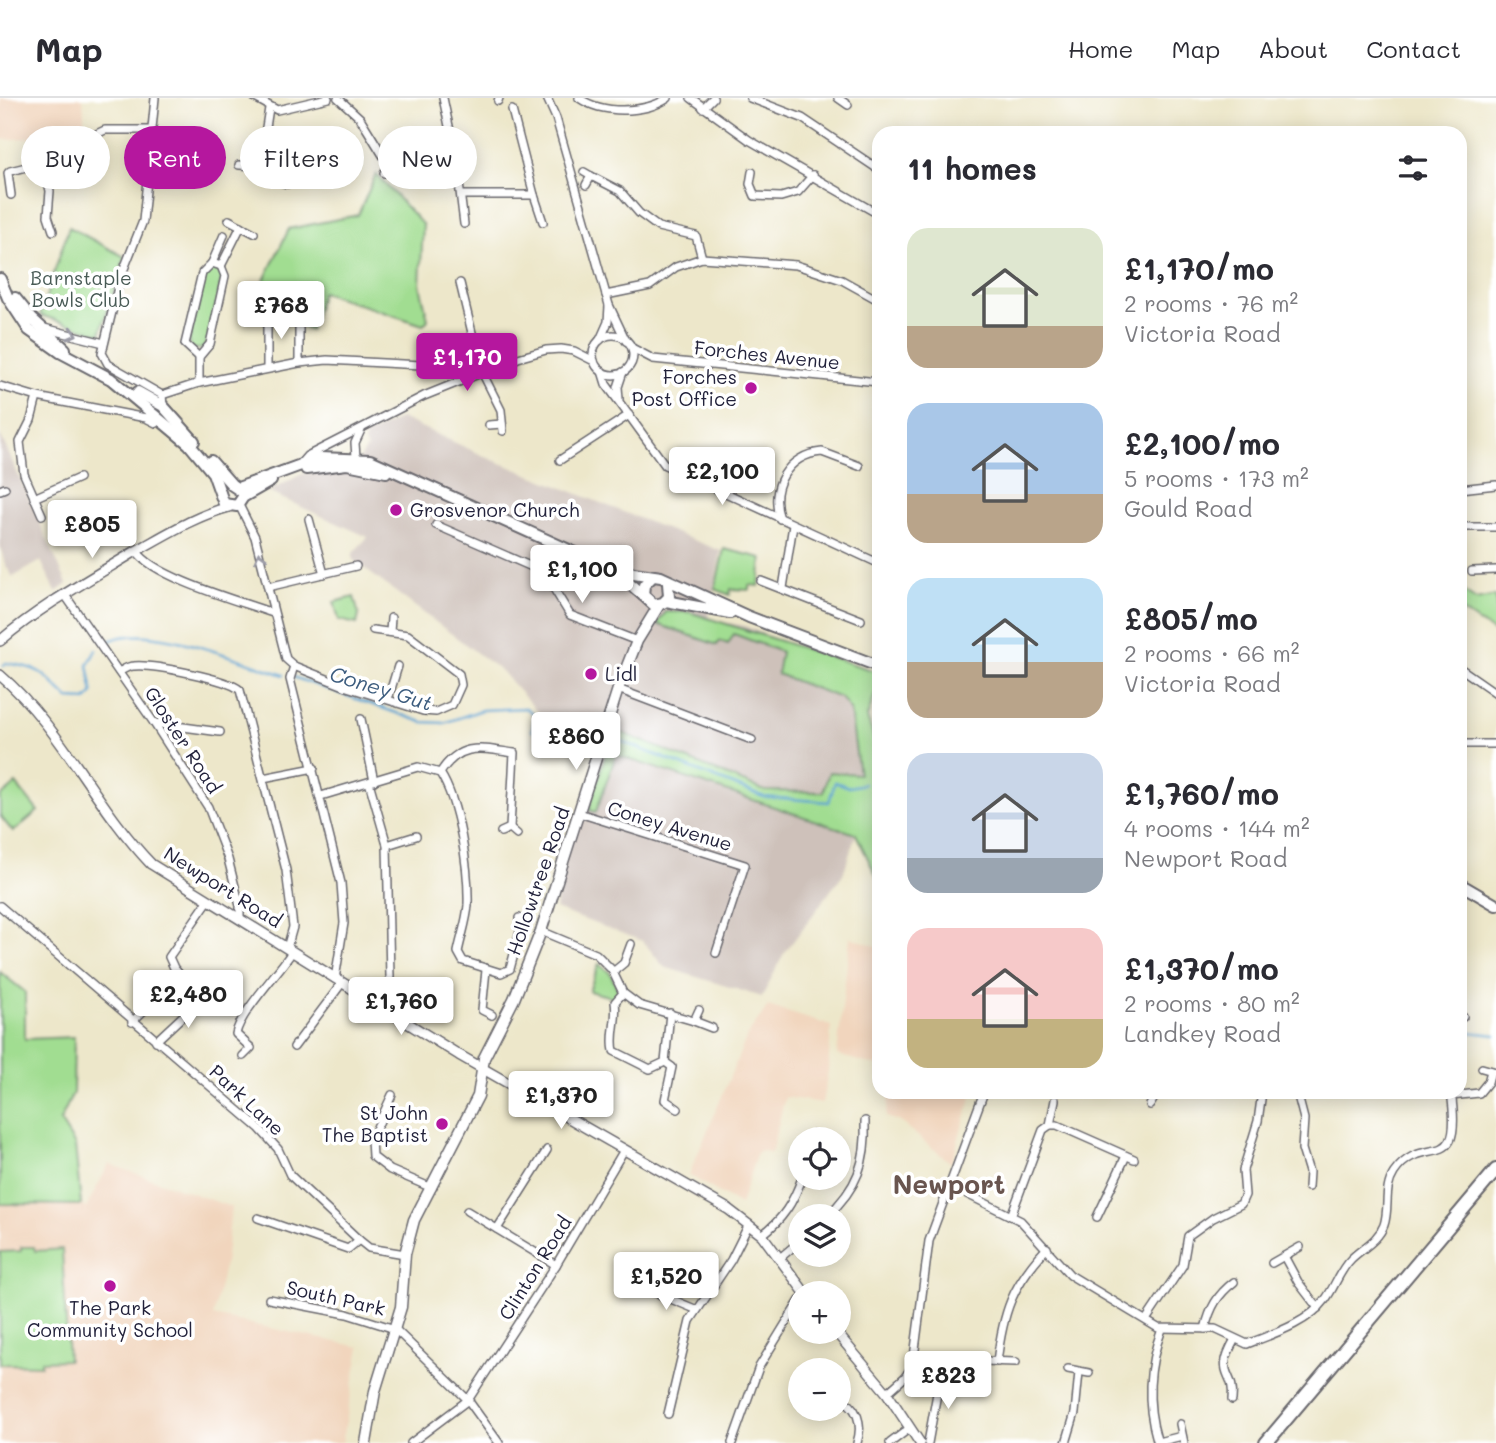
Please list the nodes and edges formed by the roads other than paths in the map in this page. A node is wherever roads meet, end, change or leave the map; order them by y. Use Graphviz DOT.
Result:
graph roads {
  1 [pos="155,98"];
  2 [pos="255,98"];
  3 [pos="328,98"];
  4 [pos="338,98"];
  5 [pos="443,98"];
  6 [pos="547,98"];
  7 [pos="579,98"];
  8 [pos="668,98"];
  9 [pos="691,98"];
  10 [pos="713,98"];
  11 [pos="750,98"];
  12 [pos="838,98"];
  13 [pos="848,105"];
  14 [pos="269,108"];
  15 [pos="703,108"];
  16 [pos="512,110"];
  17 [pos="152,126"];
  18 [pos="266,126"];
  19 [pos="378,147"];
  20 [pos="872,165"];
  21 [pos="21,170"];
  22 [pos="752,172"];
  23 [pos="813,175"];
  24 [pos="586,185"];
  25 [pos="50,189"];
  26 [pos="146,189"];
  27 [pos="11,195"];
  28 [pos="461,195"];
  29 [pos="534,195"];
  30 [pos="872,210"];
  31 [pos="229,220"];
  32 [pos="543,222"];
  33 [pos="464,224"];
  34 [pos="241,226"];
  35 [pos="53,230"];
  36 [pos="254,233"];
  37 [pos="224,235"];
  38 [pos="702,258"];
  39 [pos="212,263"];
  40 [pos="222,266"];
  41 [pos="0,278"];
  42 [pos="460,283"];
  43 [pos="606,295"];
  44 [pos="872,297"];
  45 [pos="609,305"];
  46 [pos="267,314"];
  47 [pos="40,327"];
  48 [pos="299,327"];
  49 [pos="626,341"];
  50 [pos="104,343"];
  51 [pos="599,343"];
  52 [pos="632,348"];
  53 [pos="574,351"];
  54 [pos="199,357"];
  55 [pos="653,359"];
  56 [pos="594,361"];
  57 [pos="80,362"];
  58 [pos="299,363"];
  59 [pos="631,365"];
  60 [pos="459,367"];
  61 [pos="267,368"];
  62 [pos="481,370"];
  63 [pos="602,371"];
  64 [pos="623,372"];
  65 [pos="111,379"];
  66 [pos="872,381"];
  67 [pos="199,383"];
  68 [pos="0,386"];
  69 [pos="37,397"];
  70 [pos="619,400"];
  71 [pos="162,401"];
  72 [pos="629,415"];
  73 [pos="156,424"];
  74 [pos="489,425"];
  75 [pos="362,429"];
  76 [pos="560,460"];
  77 [pos="351,461"];
  78 [pos="301,463"];
  79 [pos="859,466"];
  80 [pos="79,478"];
  81 [pos="1496,485"];
  82 [pos="1467,488"];
  83 [pos="221,495"];
  84 [pos="236,496"];
  85 [pos="34,498"];
  86 [pos="776,503"];
  87 [pos="764,511"];
  88 [pos="207,513"];
  89 [pos="42,515"];
  90 [pos="309,519"];
  91 [pos="780,519"];
  92 [pos="793,525"];
  93 [pos="436,526"];
  94 [pos="1467,527"];
  95 [pos="1496,527"];
  96 [pos="137,551"];
  97 [pos="872,560"];
  98 [pos="356,566"];
  99 [pos="613,570"];
  100 [pos="1496,570"];
  101 [pos="1472,571"];
  102 [pos="324,574"];
  103 [pos="651,578"];
  104 [pos="761,581"];
  105 [pos="668,583"];
  106 [pos="268,587"];
  107 [pos="783,588"];
  108 [pos="65,595"];
  109 [pos="644,597"];
  110 [pos="662,603"];
  111 [pos="273,613"];
  112 [pos="750,617"];
  113 [pos="391,618"];
  114 [pos="861,620"];
  115 [pos="647,622"];
  116 [pos="373,630"];
  117 [pos="390,632"];
  118 [pos="0,641"];
  119 [pos="637,641"];
  120 [pos="872,664"];
  121 [pos="294,666"];
  122 [pos="398,666"];
  123 [pos="119,672"];
  124 [pos="1467,673"];
  125 [pos="0,676"];
  126 [pos="618,689"];
  127 [pos="1496,693"];
  128 [pos="387,699"];
  129 [pos="361,719"];
  130 [pos="154,723"];
  131 [pos="220,732"];
  132 [pos="752,740"];
  133 [pos="1467,744"];
  134 [pos="1496,744"];
  135 [pos="314,768"];
  136 [pos="440,773"];
  137 [pos="263,778"];
  138 [pos="371,781"];
  139 [pos="321,796"];
  140 [pos="579,813"];
  141 [pos="510,828"];
  142 [pos="500,832"];
  143 [pos="517,834"];
  144 [pos="415,836"];
  145 [pos="387,845"];
  146 [pos="1467,888"];
  147 [pos="208,901"];
  148 [pos="1496,905"];
  149 [pos="0,906"];
  150 [pos="240,918"];
  151 [pos="519,918"];
  152 [pos="541,930"];
  153 [pos="631,944"];
  154 [pos="290,950"];
  155 [pos="716,953"];
  156 [pos="486,970"];
  157 [pos="613,972"];
  158 [pos="180,975"];
  159 [pos="390,976"];
  160 [pos="339,981"];
  161 [pos="623,993"];
  162 [pos="699,1010"];
  163 [pos="670,1013"];
  164 [pos="492,1015"];
  165 [pos="694,1021"];
  166 [pos="132,1022"];
  167 [pos="712,1028"];
  168 [pos="156,1041"];
  169 [pos="294,1047"];
  170 [pos="243,1056"];
  171 [pos="665,1062"];
  172 [pos="1482,1068"];
  173 [pos="482,1069"];
  174 [pos="1493,1072"];
  175 [pos="1467,1093"];
  176 [pos="392,1095"];
  177 [pos="981,1099"];
  178 [pos="1152,1099"];
  179 [pos="1261,1099"];
  180 [pos="1299,1099"];
  181 [pos="1452,1099"];
  182 [pos="1055,1100"];
  183 [pos="1150,1105"];
  184 [pos="678,1110"];
  185 [pos="865,1121"];
  186 [pos="1050,1125"];
  187 [pos="547,1150"];
  188 [pos="624,1150"];
  189 [pos="1126,1156"];
  190 [pos="1134,1159"];
  191 [pos="1496,1170"];
  192 [pos="949,1185"];
  193 [pos="1308,1187"];
  194 [pos="432,1188"];
  195 [pos="797,1190"];
  196 [pos="840,1204"];
  197 [pos="467,1211"];
  198 [pos="1011,1216"];
  199 [pos="1097,1217"];
  200 [pos="258,1218"];
  201 [pos="749,1224"];
  202 [pos="497,1229"];
  203 [pos="762,1235"];
  204 [pos="359,1240"];
  205 [pos="1300,1247"];
  206 [pos="1047,1248"];
  207 [pos="788,1251"];
  208 [pos="405,1254"];
  209 [pos="780,1258"];
  210 [pos="1284,1258"];
  211 [pos="1272,1263"];
  212 [pos="556,1265"];
  213 [pos="796,1281"];
  214 [pos="1234,1282"];
  215 [pos="649,1290"];
  216 [pos="269,1299"];
  217 [pos="1318,1308"];
  218 [pos="695,1309"];
  219 [pos="788,1320"];
  220 [pos="1148,1322"];
  221 [pos="395,1329"];
  222 [pos="1161,1329"];
  223 [pos="1205,1329"];
  224 [pos="1235,1339"];
  225 [pos="846,1344"];
  226 [pos="982,1361"];
  227 [pos="997,1362"];
  228 [pos="1016,1362"];
  229 [pos="942,1366"];
  230 [pos="1068,1369"];
  231 [pos="1079,1372"];
  232 [pos="1089,1373"];
  233 [pos="887,1393"];
  234 [pos="468,1400"];
  235 [pos="1232,1400"];
  236 [pos="851,1407"];
  237 [pos="668,1414"];
  238 [pos="1180,1424"];
  239 [pos="910,1428"];
  240 [pos="1183,1439"];
  241 [pos="497,1440"];
  242 [pos="1158,1442"];
  243 [pos="366,1443"];
  244 [pos="411,1443"];
  245 [pos="732,1443"];
  246 [pos="857,1443"];
  247 [pos="890,1443"];
  248 [pos="920,1443"];
  249 [pos="928,1443"];
  250 [pos="1066,1443"];
  251 [pos="1266,1443"];
  1 -- 17 [label="street"];
  2 -- 14 [label="street"];
  3 -- 14 [label="street"];
  4 -- 19 [label="street"];
  5 -- 28 [label="street"];
  6 -- 43 [label="street"];
  7 -- 8 [label="street"];
  9 -- 15 [label="street"];
  10 -- 15 [label="street"];
  11 -- 20 [label="street"];
  12 -- 13 [label="street"];
  14 -- 18 [label="street"];
  15 -- 23 [label="street"];
  16 -- 29 [label="street"];
  21 -- 27 [label="street"];
  22 -- 23 [label="street"];
  23 -- 30 [label="street"];
  24 -- 38 [label="street"];
  25 -- 35 [label="street"];
  26 -- 50 [label="street"];
  28 -- 29 [label="street"];
  28 -- 33 [label="street"];
  29 -- 32 [label="street"];
  31 -- 34 [label="street"];
  34 -- 36 [label="street"];
  34 -- 40 [label="street"];
  37 -- 39 [label="street"];
  38 -- 43 [label="street"];
  38 -- 44 [label="street"];
  39 -- 40 [label="street"];
  39 -- 54 [label="street"];
  40 -- 54 [label="street"];
  41 -- 47 [label="main road"];
  41 -- 57 [label="main road"];
  42 -- 62 [label="street"];
  43 -- 45 [label="street"];
  45 -- 49 [label="street"];
  45 -- 51 [label="street"];
  46 -- 61 [label="street"];
  47 -- 50 [label="street, one-way"];
  47 -- 57 [label="main road"];
  48 -- 58 [label="street"];
  49 -- 51 [label="street"];
  49 -- 52 [label="street"];
  50 -- 71 [label="street"];
  51 -- 53 [label="street"];
  51 -- 56 [label="street"];
  52 -- 55 [label="street, Forches Avenue"];
  52 -- 59 [label="street"];
  53 -- 56 [label="street"];
  53 -- 62 [label="street"];
  54 -- 67 [label="street"];
  55 -- 59 [label="street, Forches Avenue"];
  55 -- 66 [label="street, Forches Avenue"];
  56 -- 63 [label="street"];
  57 -- 65 [label="main road"];
  58 -- 60 [label="street"];
  58 -- 61 [label="street"];
  59 -- 64 [label="street"];
  61 -- 67 [label="street"];
  62 -- 74 [label="street"];
  62 -- 75 [label="street"];
  63 -- 64 [label="street"];
  63 -- 70 [label="street"];
  64 -- 70 [label="street"];
  65 -- 71 [label="main road"];
  65 -- 83 [label="main road"];
  67 -- 71 [label="street"];
  68 -- 69 [label="street"];
  69 -- 73 [label="street"];
  69 -- 85 [label="street"];
  70 -- 72 [label="street"];
  71 -- 84 [label="main road"];
  72 -- 76 [label="street"];
  72 -- 87 [label="street"];
  75 -- 77 [label="street"];
  75 -- 78 [label="street"];
  77 -- 78 [label="main road"];
  77 -- 84 [label="main road"];
  77 -- 99 [label="main road"];
  78 -- 84 [label="main road"];
  79 -- 86 [label="street"];
  80 -- 85 [label="street"];
  81 -- 82 [label="street"];
  83 -- 84 [label="main road"];
  83 -- 84 [label="main road"];
  83 -- 88 [label="street"];
  84 -- 88 [label="street"];
  106 -- 84 [label="street, one-way"];
  85 -- 89 [label="street"];
  86 -- 87 [label="street"];
  86 -- 91 [label="street"];
  87 -- 91 [label="street"];
  88 -- 96 [label="street"];
  90 -- 102 [label="street"];
  91 -- 92 [label="street"];
  92 -- 97 [label="street"];
  92 -- 107 [label="street"];
  93 -- 119 [label="street"];
  94 -- 95 [label="street"];
  96 -- 108 [label="street"];
  96 -- 111 [label="street"];
  98 -- 102 [label="street"];
  99 -- 103 [label="main road"];
  99 -- 109 [label="main road"];
  100 -- 101 [label="street"];
  102 -- 106 [label="street"];
  103 -- 105 [label="main road"];
  103 -- 109 [label="main road"];
  104 -- 107 [label="street"];
  105 -- 110 [label="main road"];
  105 -- 112 [label="main road"];
  106 -- 111 [label="street"];
  107 -- 114 [label="street"];
  108 -- 118 [label="street"];
  108 -- 123 [label="street, Gloster Road"];
  109 -- 110 [label="main road"];
  109 -- 115 [label="main road"];
  110 -- 112 [label="main road"];
  110 -- 115 [label="main road, Hollowtree Road"];
  111 -- 121 [label="street"];
  112 -- 120 [label="main road"];
  113 -- 117 [label="street"];
  115 -- 119 [label="main road, Hollowtree Road"];
  116 -- 117 [label="street"];
  117 -- 128 [label="street"];
  119 -- 126 [label="main road, Hollowtree Road"];
  121 -- 128 [label="street"];
  121 -- 135 [label="street"];
  122 -- 128 [label="street"];
  123 -- 130 [label="street, Gloster Road"];
  123 -- 137 [label="street"];
  124 -- 127 [label="street"];
  125 -- 147 [label="street, Newport Road"];
  126 -- 132 [label="street"];
  126 -- 140 [label="main road, Hollowtree Road"];
  129 -- 138 [label="street"];
  130 -- 131 [label="street"];
  130 -- 150 [label="street, Gloster Road"];
  133 -- 134 [label="street"];
  135 -- 137 [label="street"];
  135 -- 139 [label="street"];
  136 -- 138 [label="street"];
  136 -- 141 [label="street"];
  136 -- 156 [label="street"];
  137 -- 154 [label="street"];
  138 -- 139 [label="street"];
  138 -- 145 [label="street"];
  139 -- 160 [label="street"];
  140 -- 152 [label="main road, Hollowtree Road"];
  140 -- 155 [label="street, Coney Avenue"];
  141 -- 142 [label="street"];
  141 -- 143 [label="street"];
  144 -- 145 [label="street"];
  145 -- 159 [label="street"];
  146 -- 148 [label="main road"];
  147 -- 150 [label="street, Newport Road"];
  147 -- 158 [label="street"];
  149 -- 166 [label="street, Park Lane"];
  150 -- 154 [label="street, Newport Road"];
  151 -- 156 [label="street"];
  152 -- 157 [label="street"];
  152 -- 173 [label="main road, Hollowtree Road"];
  153 -- 157 [label="street"];
  154 -- 160 [label="street, Newport Road"];
  154 -- 170 [label="street"];
  156 -- 164 [label="street"];
  157 -- 161 [label="street"];
  158 -- 166 [label="street"];
  158 -- 168 [label="street"];
  160 -- 169 [label="street"];
  160 -- 173 [label="street, Newport Road"];
  161 -- 163 [label="street"];
  161 -- 171 [label="street"];
  162 -- 165 [label="street"];
  163 -- 165 [label="street"];
  163 -- 171 [label="street"];
  165 -- 167 [label="street"];
  166 -- 168 [label="street, Park Lane"];
  168 -- 204 [label="street, Park Lane"];
  171 -- 184 [label="street"];
  172 -- 174 [label="street"];
  173 -- 188 [label="street, Newport Road"];
  173 -- 194 [label="main road, Hollowtree Road"];
  174 -- 175 [label="street"];
  176 -- 194 [label="street"];
  177 -- 192 [label="street"];
  178 -- 183 [label="street"];
  179 -- 220 [label="street"];
  180 -- 193 [label="street"];
  181 -- 217 [label="street"];
  182 -- 186 [label="street"];
  185 -- 196 [label="street"];
  186 -- 189 [label="street"];
  186 -- 198 [label="street"];
  187 -- 202 [label="street"];
  188 -- 201 [label="street, Newport Road"];
  188 -- 212 [label="street, Clinton Road"];
  189 -- 190 [label="street"];
  189 -- 199 [label="street"];
  191 -- 251 [label="highway"];
  192 -- 198 [label="street"];
  192 -- 233 [label="street"];
  194 -- 208 [label="main road, Hollowtree Road"];
  195 -- 203 [label="street"];
  197 -- 202 [label="street"];
  198 -- 206 [label="street"];
  200 -- 204 [label="street"];
  201 -- 203 [label="street, Newport Road"];
  201 -- 218 [label="street"];
  202 -- 212 [label="street"];
  203 -- 209 [label="street, Newport Road"];
  204 -- 208 [label="street, Park Lane"];
  205 -- 210 [label="street"];
  206 -- 220 [label="street"];
  206 -- 227 [label="street"];
  207 -- 209 [label="street"];
  208 -- 221 [label="main road, Hollowtree Road"];
  209 -- 213 [label="street, Newport Road"];
  210 -- 211 [label="street"];
  210 -- 217 [label="street"];
  212 -- 234 [label="street, Clinton Road"];
  214 -- 223 [label="street"];
  215 -- 218 [label="street"];
  216 -- 221 [label="street, South Park"];
  217 -- 224 [label="street"];
  218 -- 237 [label="street"];
  219 -- 245 [label="street"];
  220 -- 222 [label="street"];
  221 -- 234 [label="street"];
  221 -- 243 [label="main road, Hollowtree Road"];
  222 -- 223 [label="street"];
  222 -- 242 [label="street"];
  223 -- 224 [label="street"];
  224 -- 235 [label="street"];
  225 -- 233 [label="street"];
  226 -- 227 [label="street"];
  227 -- 228 [label="street"];
  229 -- 249 [label="street"];
  230 -- 231 [label="street"];
  231 -- 232 [label="street"];
  231 -- 250 [label="street"];
  233 -- 239 [label="street"];
  234 -- 241 [label="street"];
  234 -- 244 [label="street, Clinton Road"];
  236 -- 246 [label="street"];
  238 -- 240 [label="street"];
  239 -- 247 [label="street"];
  239 -- 248 [label="street"];
  240 -- 242 [label="street"];
}
